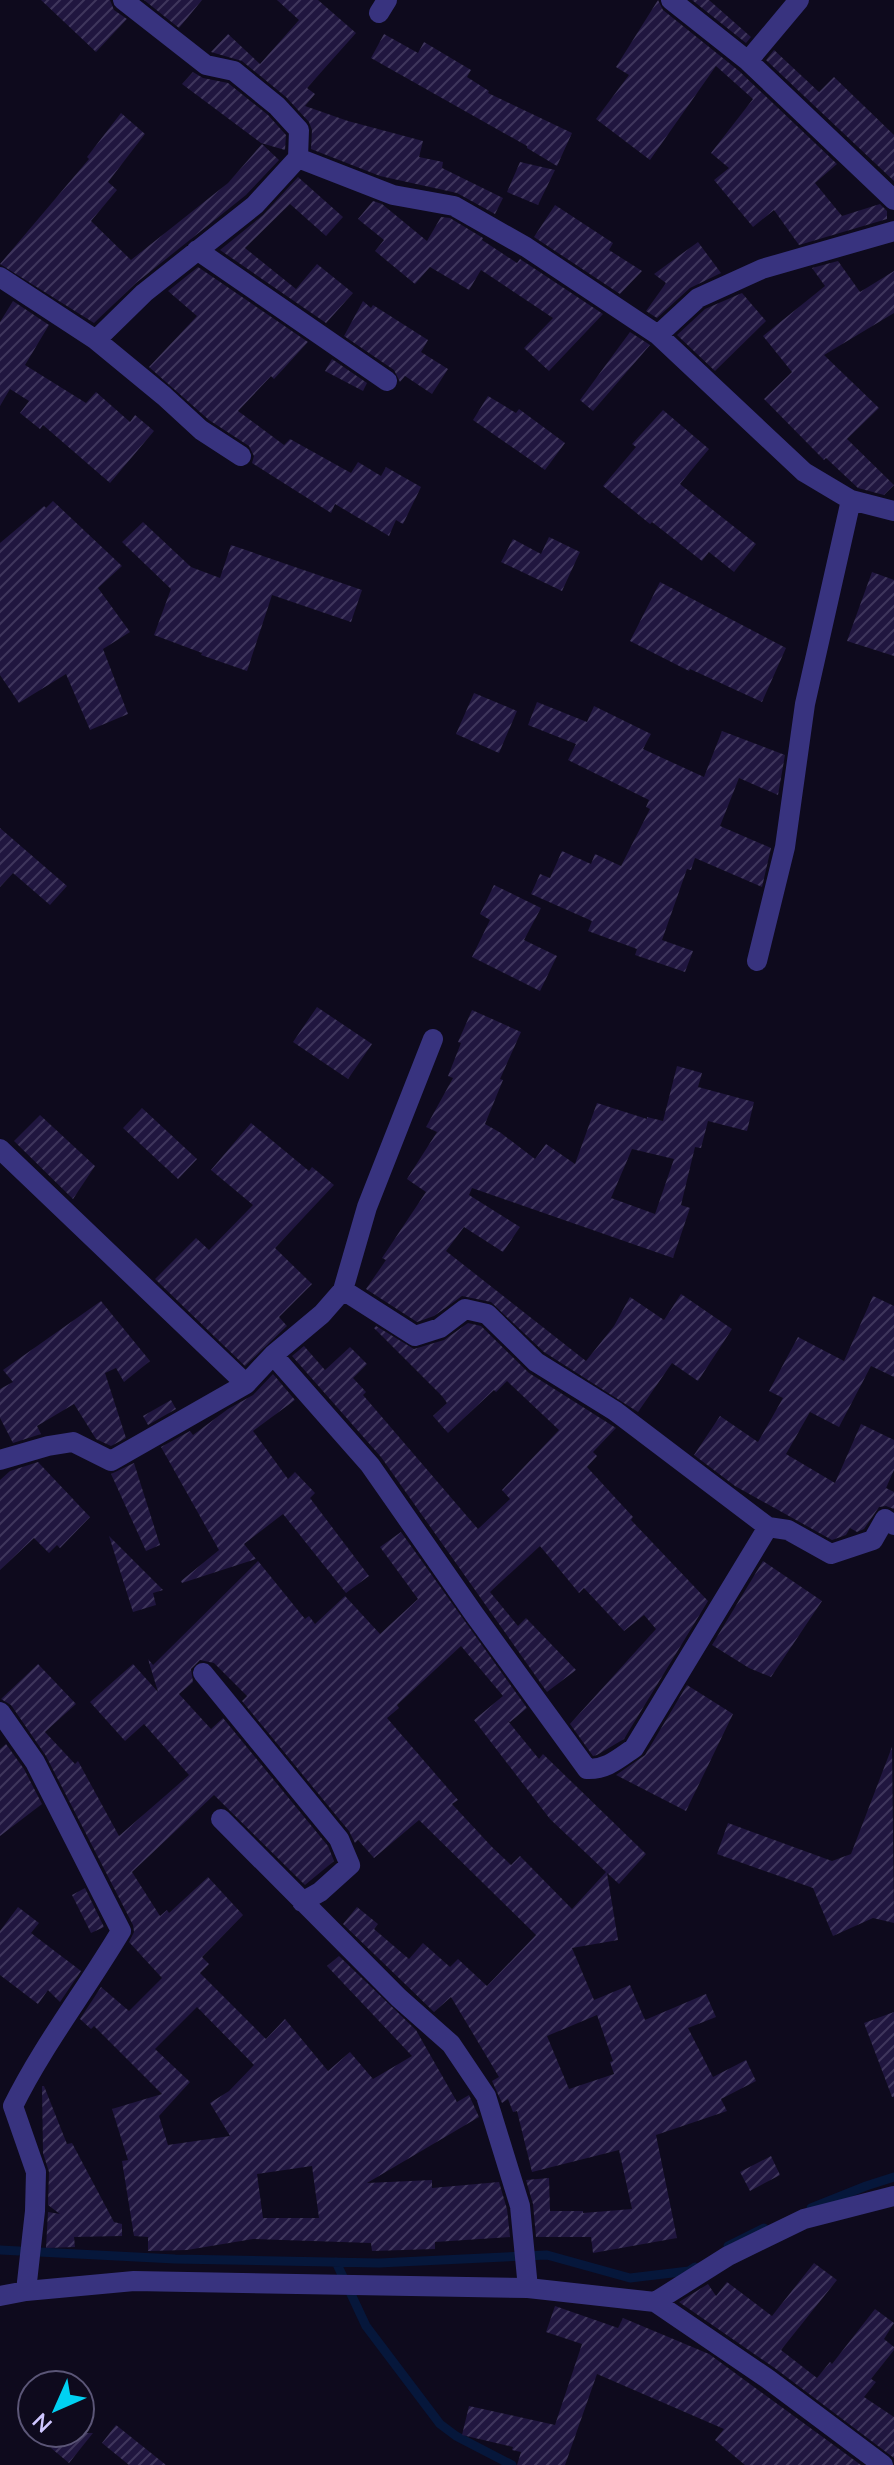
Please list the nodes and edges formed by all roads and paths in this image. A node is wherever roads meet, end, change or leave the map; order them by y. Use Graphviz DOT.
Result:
graph roads {
  1 [pos="123,0"];
  2 [pos="671,0"];
  3 [pos="799,0"];
  4 [pos="748,61"];
  5 [pos="298,158"];
  6 [pos="894,200"];
  7 [pos="894,231"];
  8 [pos="197,250"];
  9 [pos="0,277"];
  10 [pos="658,335"];
  11 [pos="96,340"];
  12 [pos="387,381"];
  13 [pos="241,456"];
  14 [pos="851,500"];
  15 [pos="894,511"];
  16 [pos="757,961"];
  17 [pos="433,1039"];
  18 [pos="0,1149"];
  19 [pos="343,1290"];
  20 [pos="273,1355"];
  21 [pos="246,1384"];
  22 [pos="0,1460"];
  23 [pos="894,1525"];
  24 [pos="768,1527"];
  25 [pos="203,1673"];
  26 [pos="0,1712"];
  27 [pos="221,1819"];
  28 [pos="302,1902"];
  29 [pos="894,2196"];
  30 [pos="528,2288"];
  31 [pos="26,2291"];
  32 [pos="0,2296"];
  33 [pos="655,2302"];
  34 [pos="883,2465"];
  1 -- 5 [label="street"];
  2 -- 4 [label="street"];
  3 -- 4 [label="street"];
  4 -- 6 [label="street"];
  5 -- 8 [label="street"];
  5 -- 10 [label="street"];
  7 -- 10 [label="street"];
  8 -- 11 [label="street"];
  8 -- 12 [label="street"];
  9 -- 11 [label="street"];
  10 -- 14 [label="street"];
  11 -- 13 [label="street"];
  14 -- 15 [label="street"];
  14 -- 16 [label="street"];
  17 -- 19 [label="street"];
  18 -- 21 [label="street"];
  19 -- 20 [label="street"];
  19 -- 24 [label="street"];
  20 -- 21 [label="street"];
  20 -- 24 [label="street"];
  21 -- 22 [label="street"];
  23 -- 24 [label="street"];
  25 -- 28 [label="street"];
  26 -- 31 [label="street"];
  27 -- 28 [label="street"];
  28 -- 30 [label="street"];
  29 -- 33 [label="street"];
  30 -- 31 [label="street"];
  30 -- 33 [label="street"];
  31 -- 32 [label="street"];
  33 -- 34 [label="street"];
}
